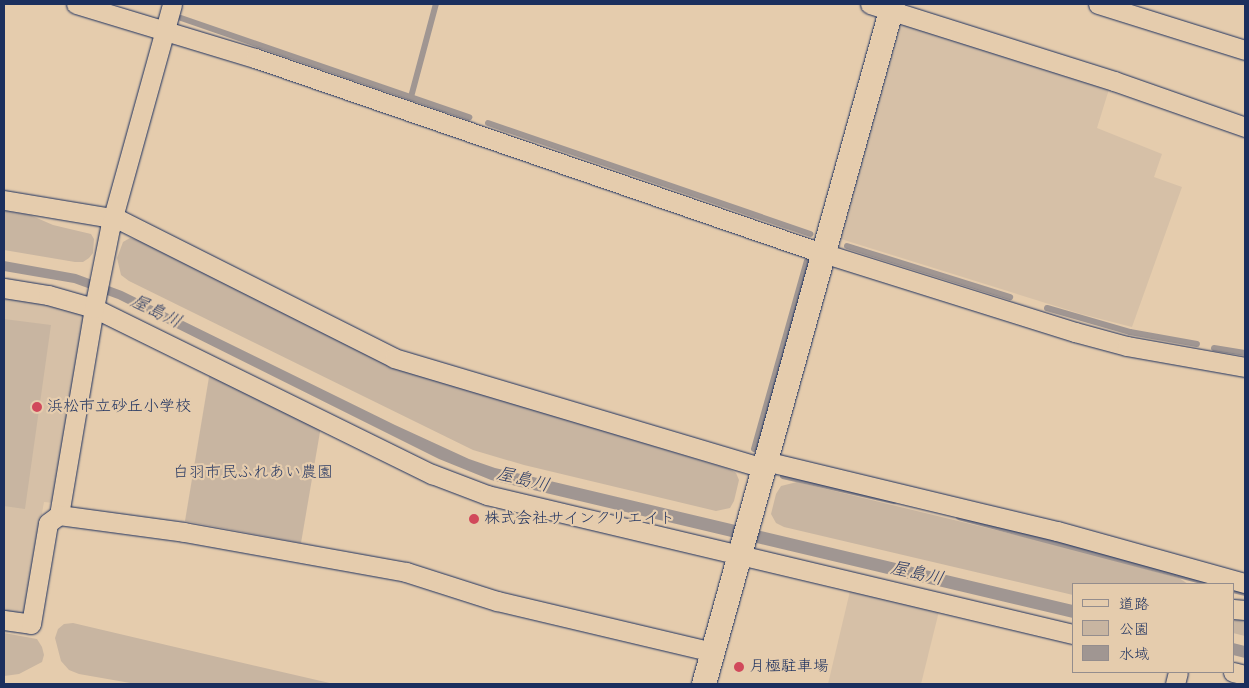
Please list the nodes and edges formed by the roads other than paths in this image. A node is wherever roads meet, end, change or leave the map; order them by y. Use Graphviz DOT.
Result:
graph roads {
  1 [pos="76,4"];
  2 [pos="172,4"];
  3 [pos="1098,4"];
  4 [pos="884,6"];
  5 [pos="165,30"];
  6 [pos="1245,50"];
  7 [pos="1245,127"];
  8 [pos="4,200"];
  9 [pos="113,218"];
  10 [pos="823,253"];
  11 [pos="4,288"];
  12 [pos="95,304"];
  13 [pos="1245,367"];
  14 [pos="764,465"];
  15 [pos="59,515"];
  16 [pos="740,552"];
  17 [pos="1245,583"];
  18 [pos="4,620"];
  19 [pos="1072,634"];
  20 [pos="712,652"];
  21 [pos="704,684"];
  1 -- 5 [label="street"];
  2 -- 5 [label="street"];
  3 -- 6 [label="street"];
  4 -- 7 [label="street"];
  4 -- 10 [label="street"];
  5 -- 9 [label="street"];
  5 -- 10 [label="street"];
  8 -- 9 [label="street"];
  9 -- 12 [label="street"];
  9 -- 14 [label="street"];
  10 -- 13 [label="street"];
  10 -- 14 [label="street"];
  11 -- 12 [label="street"];
  12 -- 15 [label="street"];
  12 -- 16 [label="street"];
  14 -- 16 [label="street"];
  14 -- 17 [label="street"];
  15 -- 18 [label="street"];
  15 -- 20 [label="street"];
  16 -- 19 [label="street"];
  16 -- 20 [label="street"];
  20 -- 21 [label="street"];
}
